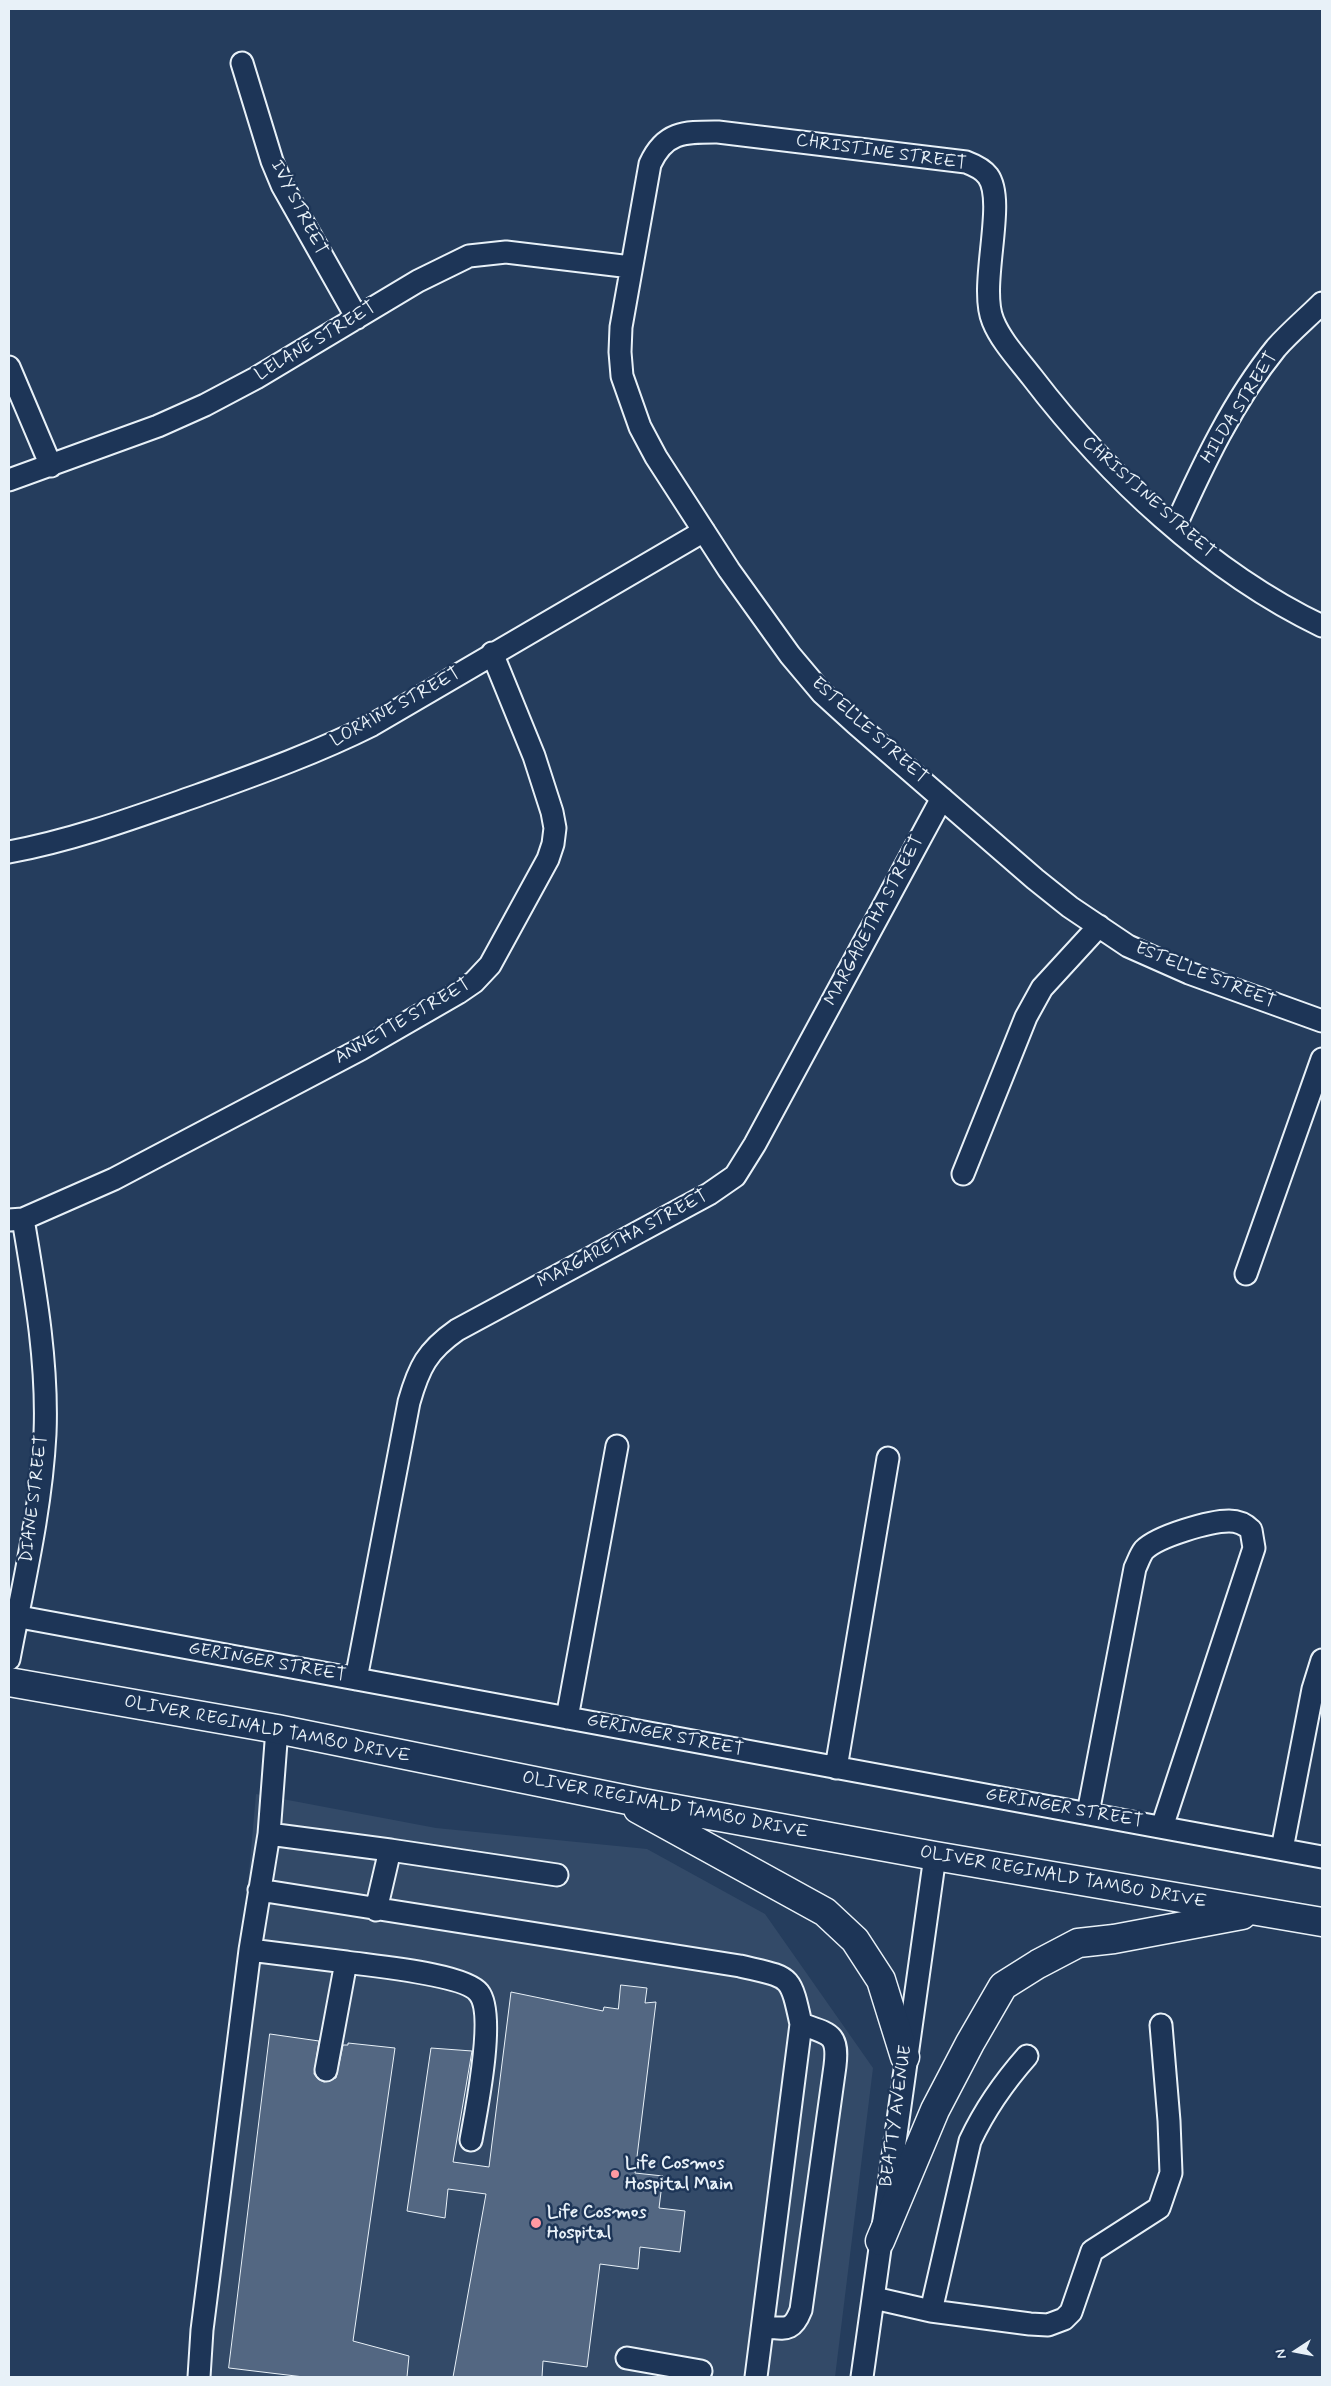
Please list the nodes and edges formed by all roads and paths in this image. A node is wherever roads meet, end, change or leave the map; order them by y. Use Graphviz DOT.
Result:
graph roads {
  1 [pos="242,63"];
  2 [pos="631,268"];
  3 [pos="1322,303"];
  4 [pos="357,318"];
  5 [pos="9,367"];
  6 [pos="51,466"];
  7 [pos="9,480"];
  8 [pos="1175,527"];
  9 [pos="704,531"];
  10 [pos="1322,626"];
  11 [pos="492,654"];
  12 [pos="942,798"];
  13 [pos="9,852"];
  14 [pos="1098,926"];
  15 [pos="1322,1021"];
  16 [pos="1322,1059"];
  17 [pos="962,1174"];
  18 [pos="16,1219"];
  19 [pos="1246,1274"];
  20 [pos="617,1446"];
  21 [pos="888,1458"];
  22 [pos="13,1616"];
  23 [pos="9,1660"];
  24 [pos="1322,1660"];
  25 [pos="356,1679"];
  26 [pos="9,1682"];
  27 [pos="567,1718"];
  28 [pos="277,1729"];
  29 [pos="836,1768"];
  30 [pos="617,1798"];
  31 [pos="1088,1812"];
  32 [pos="1162,1827"];
  33 [pos="269,1834"];
  34 [pos="1282,1849"];
  35 [pos="390,1850"];
  36 [pos="935,1856"];
  37 [pos="1322,1857"];
  38 [pos="557,1875"];
  39 [pos="259,1890"];
  40 [pos="376,1910"];
  41 [pos="1260,1912"];
  42 [pos="1322,1922"];
  43 [pos="250,1950"];
  44 [pos="346,1962"];
  45 [pos="801,2024"];
  46 [pos="1161,2024"];
  47 [pos="1027,2056"];
  48 [pos="905,2057"];
  49 [pos="326,2070"];
  50 [pos="471,2140"];
  51 [pos="880,2241"];
  52 [pos="874,2298"];
  53 [pos="931,2312"];
  54 [pos="763,2327"];
  55 [pos="627,2358"];
  56 [pos="700,2371"];
  57 [pos="199,2377"];
  58 [pos="756,2377"];
  59 [pos="862,2377"];
  1 -- 4 [label="street, IVY STREET"];
  2 -- 4 [label="street, LELANE STREET"];
  2 -- 8 [label="street, CHRISTINE STREET"];
  2 -- 9 [label="street, ESTELLE STREET"];
  3 -- 8 [label="street, HILDA STREET"];
  4 -- 6 [label="street, LELANE STREET"];
  5 -- 6 [label="street"];
  6 -- 7 [label="street, LELANE STREET"];
  8 -- 10 [label="street, CHRISTINE STREET"];
  9 -- 11 [label="street, LORAINE STREET"];
  9 -- 12 [label="street, ESTELLE STREET"];
  11 -- 13 [label="street, LORAINE STREET"];
  11 -- 18 [label="street, ANNETTE STREET"];
  12 -- 14 [label="street, ESTELLE STREET"];
  12 -- 25 [label="street, MARGARETHA STREET"];
  14 -- 15 [label="street, ESTELLE STREET"];
  14 -- 17 [label="street"];
  16 -- 19 [label="street"];
  18 -- 22 [label="street, DIANE STREET"];
  20 -- 27 [label="street"];
  21 -- 29 [label="street"];
  22 -- 23 [label="street, DIANE STREET"];
  22 -- 25 [label="street, GERINGER STREET"];
  24 -- 34 [label="street"];
  25 -- 27 [label="street, GERINGER STREET"];
  26 -- 28 [label="main road, OLIVER REGINALD TAMBO DRIVE"];
  27 -- 29 [label="street, GERINGER STREET"];
  28 -- 30 [label="main road, OLIVER REGINALD TAMBO DRIVE"];
  28 -- 33 [label="street"];
  29 -- 31 [label="street, GERINGER STREET"];
  30 -- 36 [label="main road, OLIVER REGINALD TAMBO DRIVE"];
  30 -- 48 [label="main road"];
  31 -- 32 [label="street, GERINGER STREET"];
  31 -- 32 [label="street"];
  32 -- 34 [label="street, GERINGER STREET"];
  33 -- 35 [label="street"];
  33 -- 39 [label="street"];
  34 -- 37 [label="street, GERINGER STREET"];
  35 -- 38 [label="street"];
  35 -- 40 [label="street"];
  36 -- 41 [label="main road, OLIVER REGINALD TAMBO DRIVE"];
  36 -- 48 [label="street, BEATTY AVENUE"];
  39 -- 40 [label="street"];
  39 -- 43 [label="street"];
  40 -- 45 [label="street"];
  41 -- 42 [label="main road, OLIVER REGINALD TAMBO DRIVE"];
  41 -- 51 [label="main road"];
  43 -- 44 [label="street"];
  43 -- 57 [label="street"];
  44 -- 49 [label="street"];
  44 -- 50 [label="street"];
  45 -- 54 [label="street"];
  45 -- 54 [label="street"];
  46 -- 53 [label="street"];
  47 -- 53 [label="street"];
  48 -- 51 [label="street, BEATTY AVENUE"];
  51 -- 52 [label="street, BEATTY AVENUE"];
  52 -- 53 [label="street"];
  52 -- 59 [label="street, BEATTY AVENUE"];
  54 -- 58 [label="street"];
  55 -- 56 [label="street"];
}
